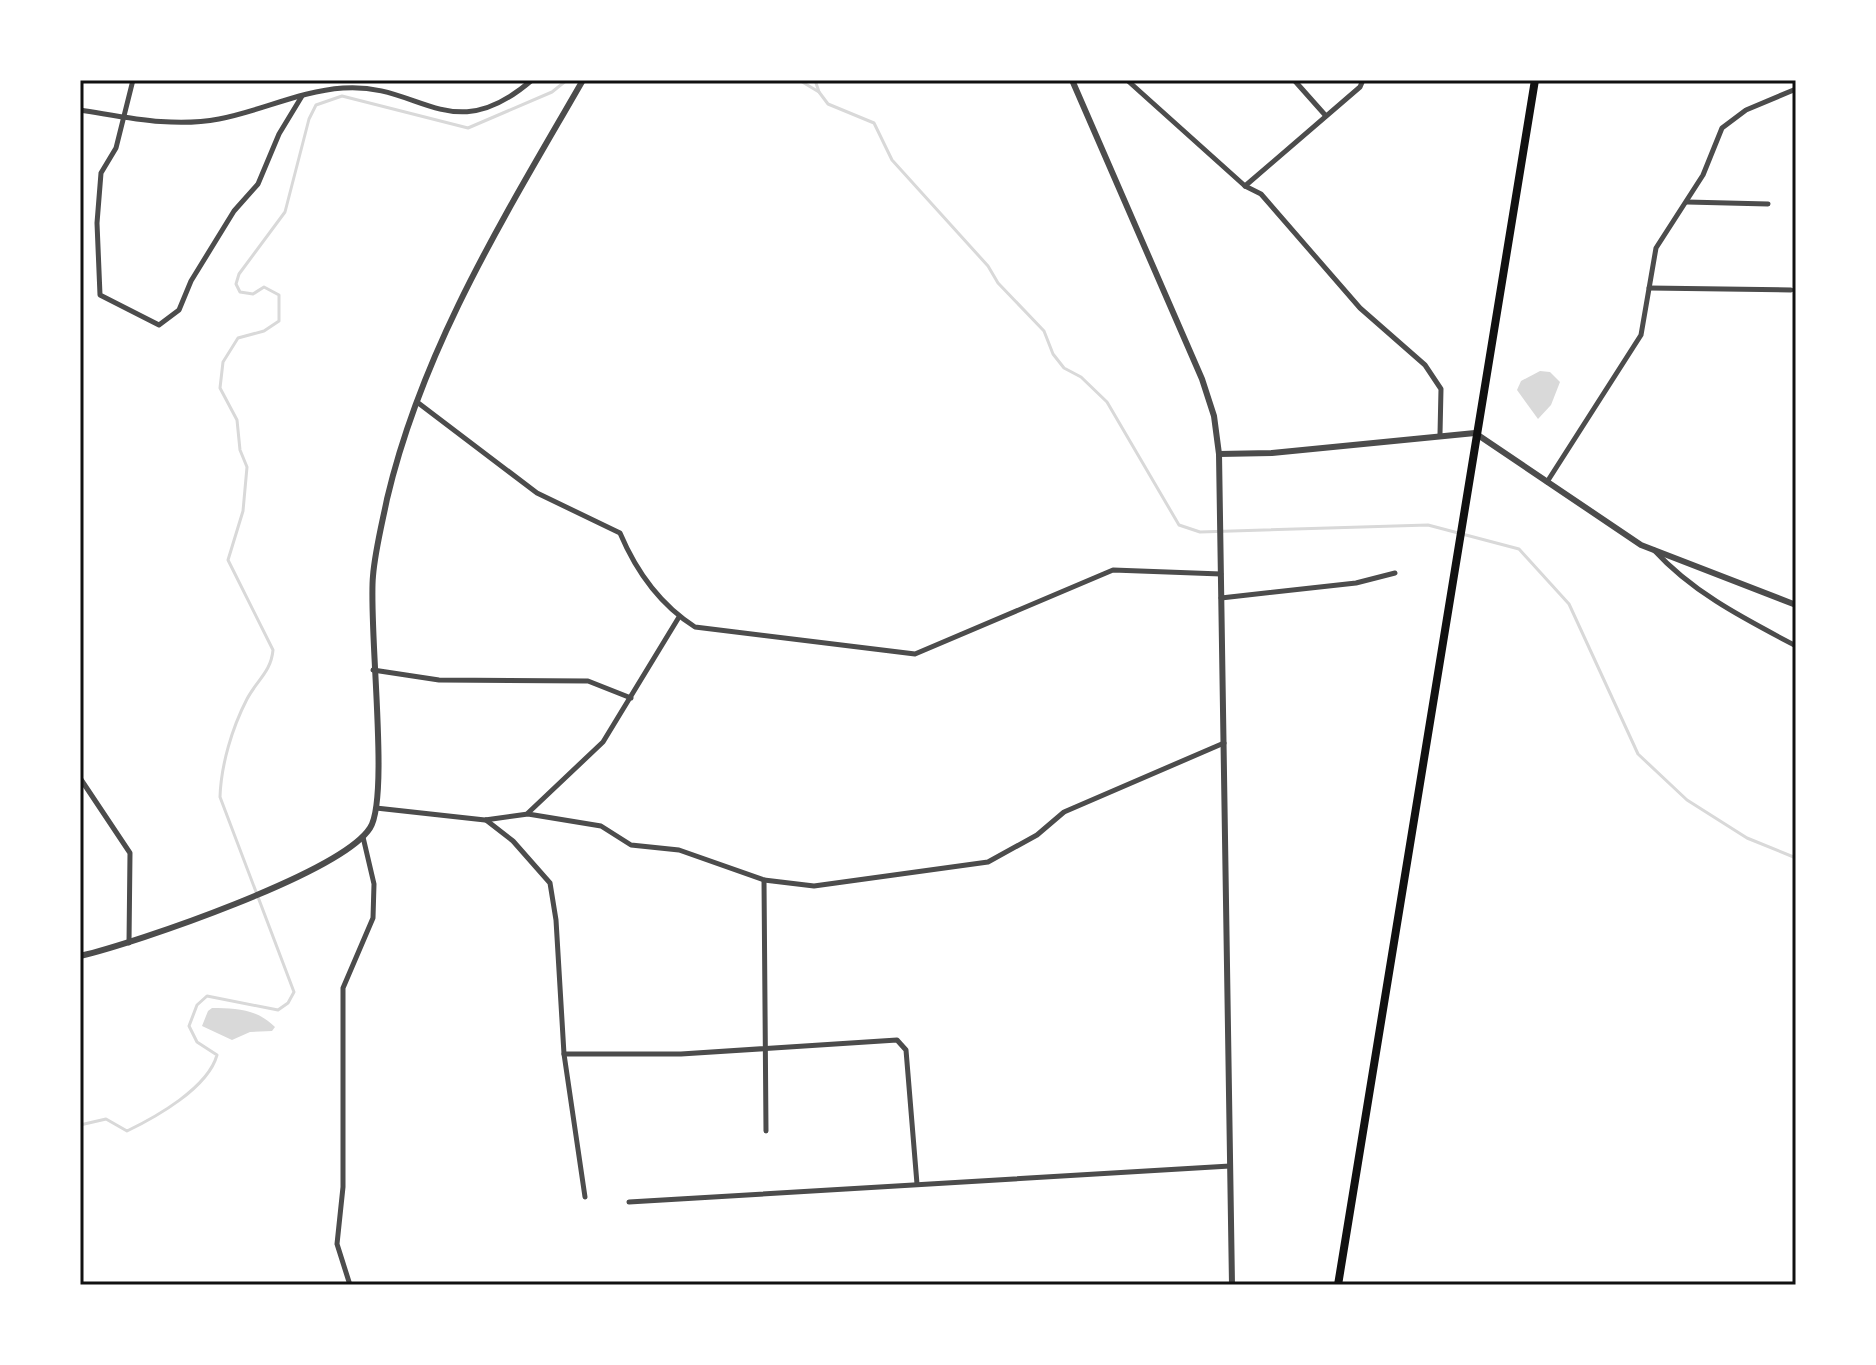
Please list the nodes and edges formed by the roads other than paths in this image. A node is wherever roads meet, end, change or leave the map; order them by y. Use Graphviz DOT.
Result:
graph roads {
  1 [pos="133,80"];
  2 [pos="532,80"];
  3 [pos="583,80"];
  4 [pos="1072,80"];
  5 [pos="1127,80"];
  6 [pos="1294,80"];
  7 [pos="1363,80"];
  8 [pos="1535,80"];
  9 [pos="1796,89"];
  10 [pos="302,96"];
  11 [pos="80,110"];
  12 [pos="1326,116"];
  13 [pos="125,118"];
  14 [pos="1245,186"];
  15 [pos="1687,202"];
  16 [pos="1768,204"];
  17 [pos="1649,288"];
  18 [pos="1791,290"];
  19 [pos="417,402"];
  20 [pos="1475,433"];
  21 [pos="1440,434"];
  22 [pos="1219,454"];
  23 [pos="1547,482"];
  24 [pos="1653,550"];
  25 [pos="1395,573"];
  26 [pos="1221,574"];
  27 [pos="1221,598"];
  28 [pos="1796,605"];
  29 [pos="679,617"];
  30 [pos="1796,646"];
  31 [pos="373,670"];
  32 [pos="631,698"];
  33 [pos="1224,743"];
  34 [pos="80,778"];
  35 [pos="376,808"];
  36 [pos="528,814"];
  37 [pos="485,820"];
  38 [pos="363,837"];
  39 [pos="764,880"];
  40 [pos="129,944"];
  41 [pos="80,956"];
  42 [pos="765,1049"];
  43 [pos="564,1054"];
  44 [pos="766,1131"];
  45 [pos="1230,1166"];
  46 [pos="917,1184"];
  47 [pos="585,1197"];
  48 [pos="629,1202"];
  49 [pos="350,1285"];
  50 [pos="1232,1285"];
  51 [pos="1338,1285"];
  1 -- 13 [label="street"];
  2 -- 10 [label="street"];
  3 -- 19 [label="street"];
  4 -- 22 [label="street"];
  5 -- 14 [label="street"];
  6 -- 12 [label="street"];
  7 -- 12 [label="street"];
  8 -- 20 [label="main road"];
  9 -- 15 [label="street"];
  10 -- 13 [label="street"];
  10 -- 13 [label="street"];
  11 -- 13 [label="street"];
  12 -- 14 [label="street"];
  14 -- 21 [label="street"];
  15 -- 16 [label="street"];
  15 -- 17 [label="street"];
  17 -- 18 [label="street"];
  17 -- 23 [label="street"];
  19 -- 29 [label="street"];
  19 -- 31 [label="street"];
  20 -- 21 [label="street"];
  20 -- 23 [label="street"];
  20 -- 51 [label="main road"];
  21 -- 22 [label="street"];
  22 -- 26 [label="street"];
  23 -- 24 [label="street"];
  24 -- 28 [label="street"];
  24 -- 30 [label="street"];
  25 -- 27 [label="street"];
  26 -- 27 [label="street"];
  26 -- 29 [label="street"];
  27 -- 33 [label="street"];
  29 -- 32 [label="street"];
  31 -- 32 [label="street"];
  31 -- 35 [label="street"];
  32 -- 36 [label="street"];
  33 -- 39 [label="street"];
  33 -- 45 [label="street"];
  34 -- 40 [label="street"];
  35 -- 37 [label="street"];
  35 -- 38 [label="street"];
  36 -- 37 [label="street"];
  36 -- 39 [label="street"];
  37 -- 43 [label="street"];
  38 -- 40 [label="street"];
  38 -- 49 [label="street"];
  39 -- 42 [label="street"];
  40 -- 41 [label="street"];
  42 -- 43 [label="street"];
  42 -- 44 [label="street"];
  42 -- 46 [label="street"];
  43 -- 47 [label="street"];
  45 -- 46 [label="street"];
  45 -- 50 [label="street"];
  46 -- 48 [label="street"];
}
